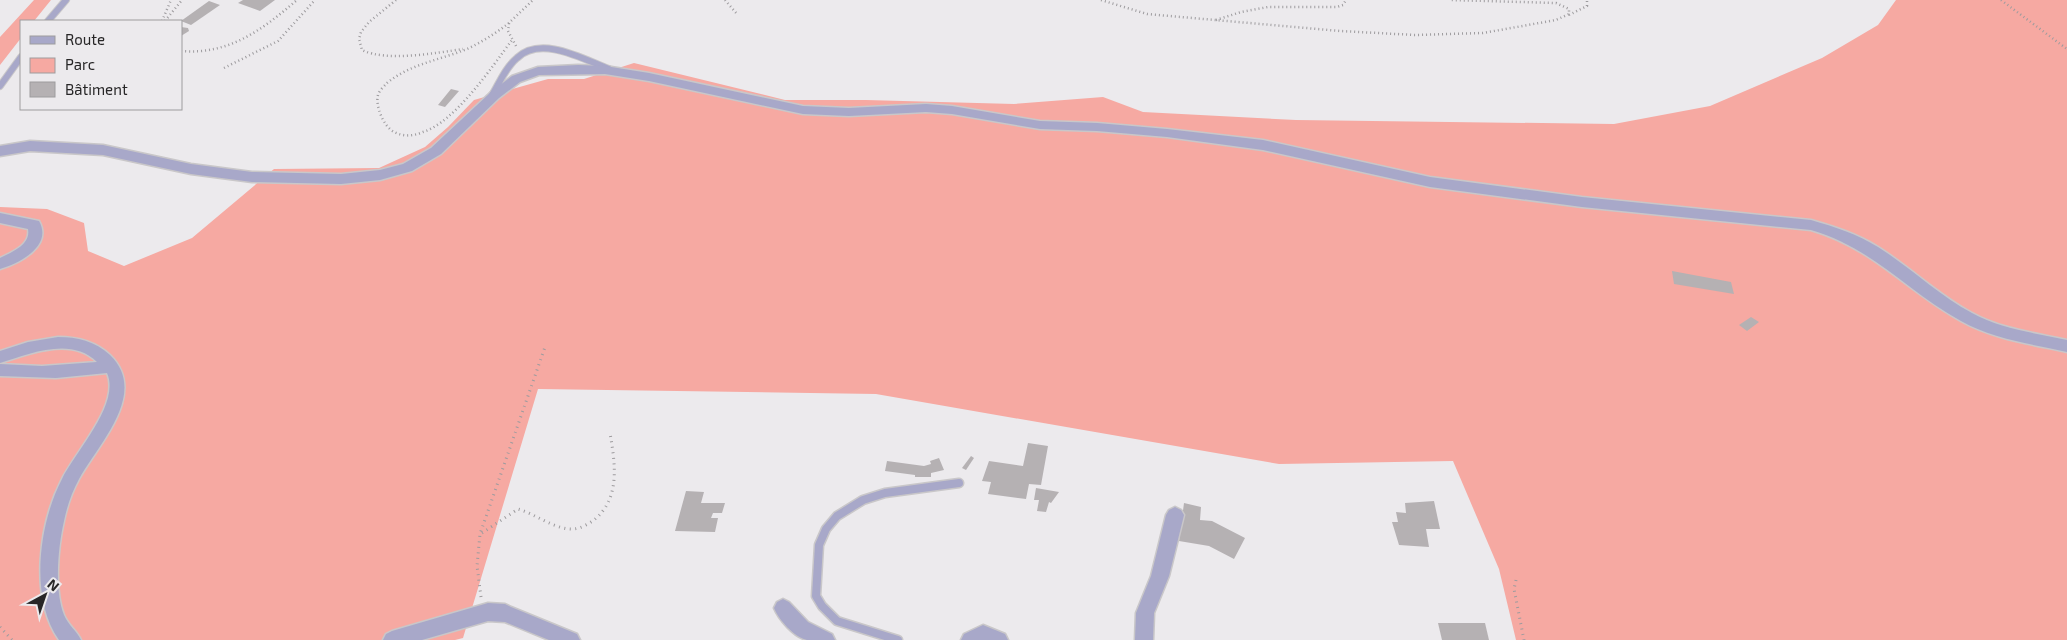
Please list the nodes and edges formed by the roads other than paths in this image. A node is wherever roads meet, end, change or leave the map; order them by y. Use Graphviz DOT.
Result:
graph roads {
  1 [pos="66,0"];
  2 [pos="49,20"];
  3 [pos="20,58"];
  4 [pos="619,72"];
  5 [pos="0,86"];
  6 [pos="486,105"];
  7 [pos="2,149"];
  8 [pos="0,218"];
  9 [pos="0,264"];
  10 [pos="2067,346"];
  11 [pos="0,357"];
  12 [pos="111,366"];
  13 [pos="0,370"];
  14 [pos="959,483"];
  15 [pos="1175,515"];
  16 [pos="783,608"];
  17 [pos="72,640"];
  18 [pos="392,640"];
  19 [pos="571,640"];
  20 [pos="826,640"];
  21 [pos="898,640"];
  22 [pos="970,640"];
  23 [pos="998,640"];
  24 [pos="1144,640"];
  1 -- 2 [label="lane"];
  3 -- 5 [label="lane"];
  4 -- 6 [label="street"];
  4 -- 6 [label="lane"];
  4 -- 10 [label="street"];
  6 -- 7 [label="street"];
  8 -- 9 [label="street"];
  11 -- 12 [label="street"];
  12 -- 13 [label="street"];
  12 -- 17 [label="street"];
  14 -- 21 [label="lane"];
  15 -- 24 [label="street"];
  16 -- 20 [label="street"];
  18 -- 19 [label="street"];
  22 -- 23 [label="street"];
}
